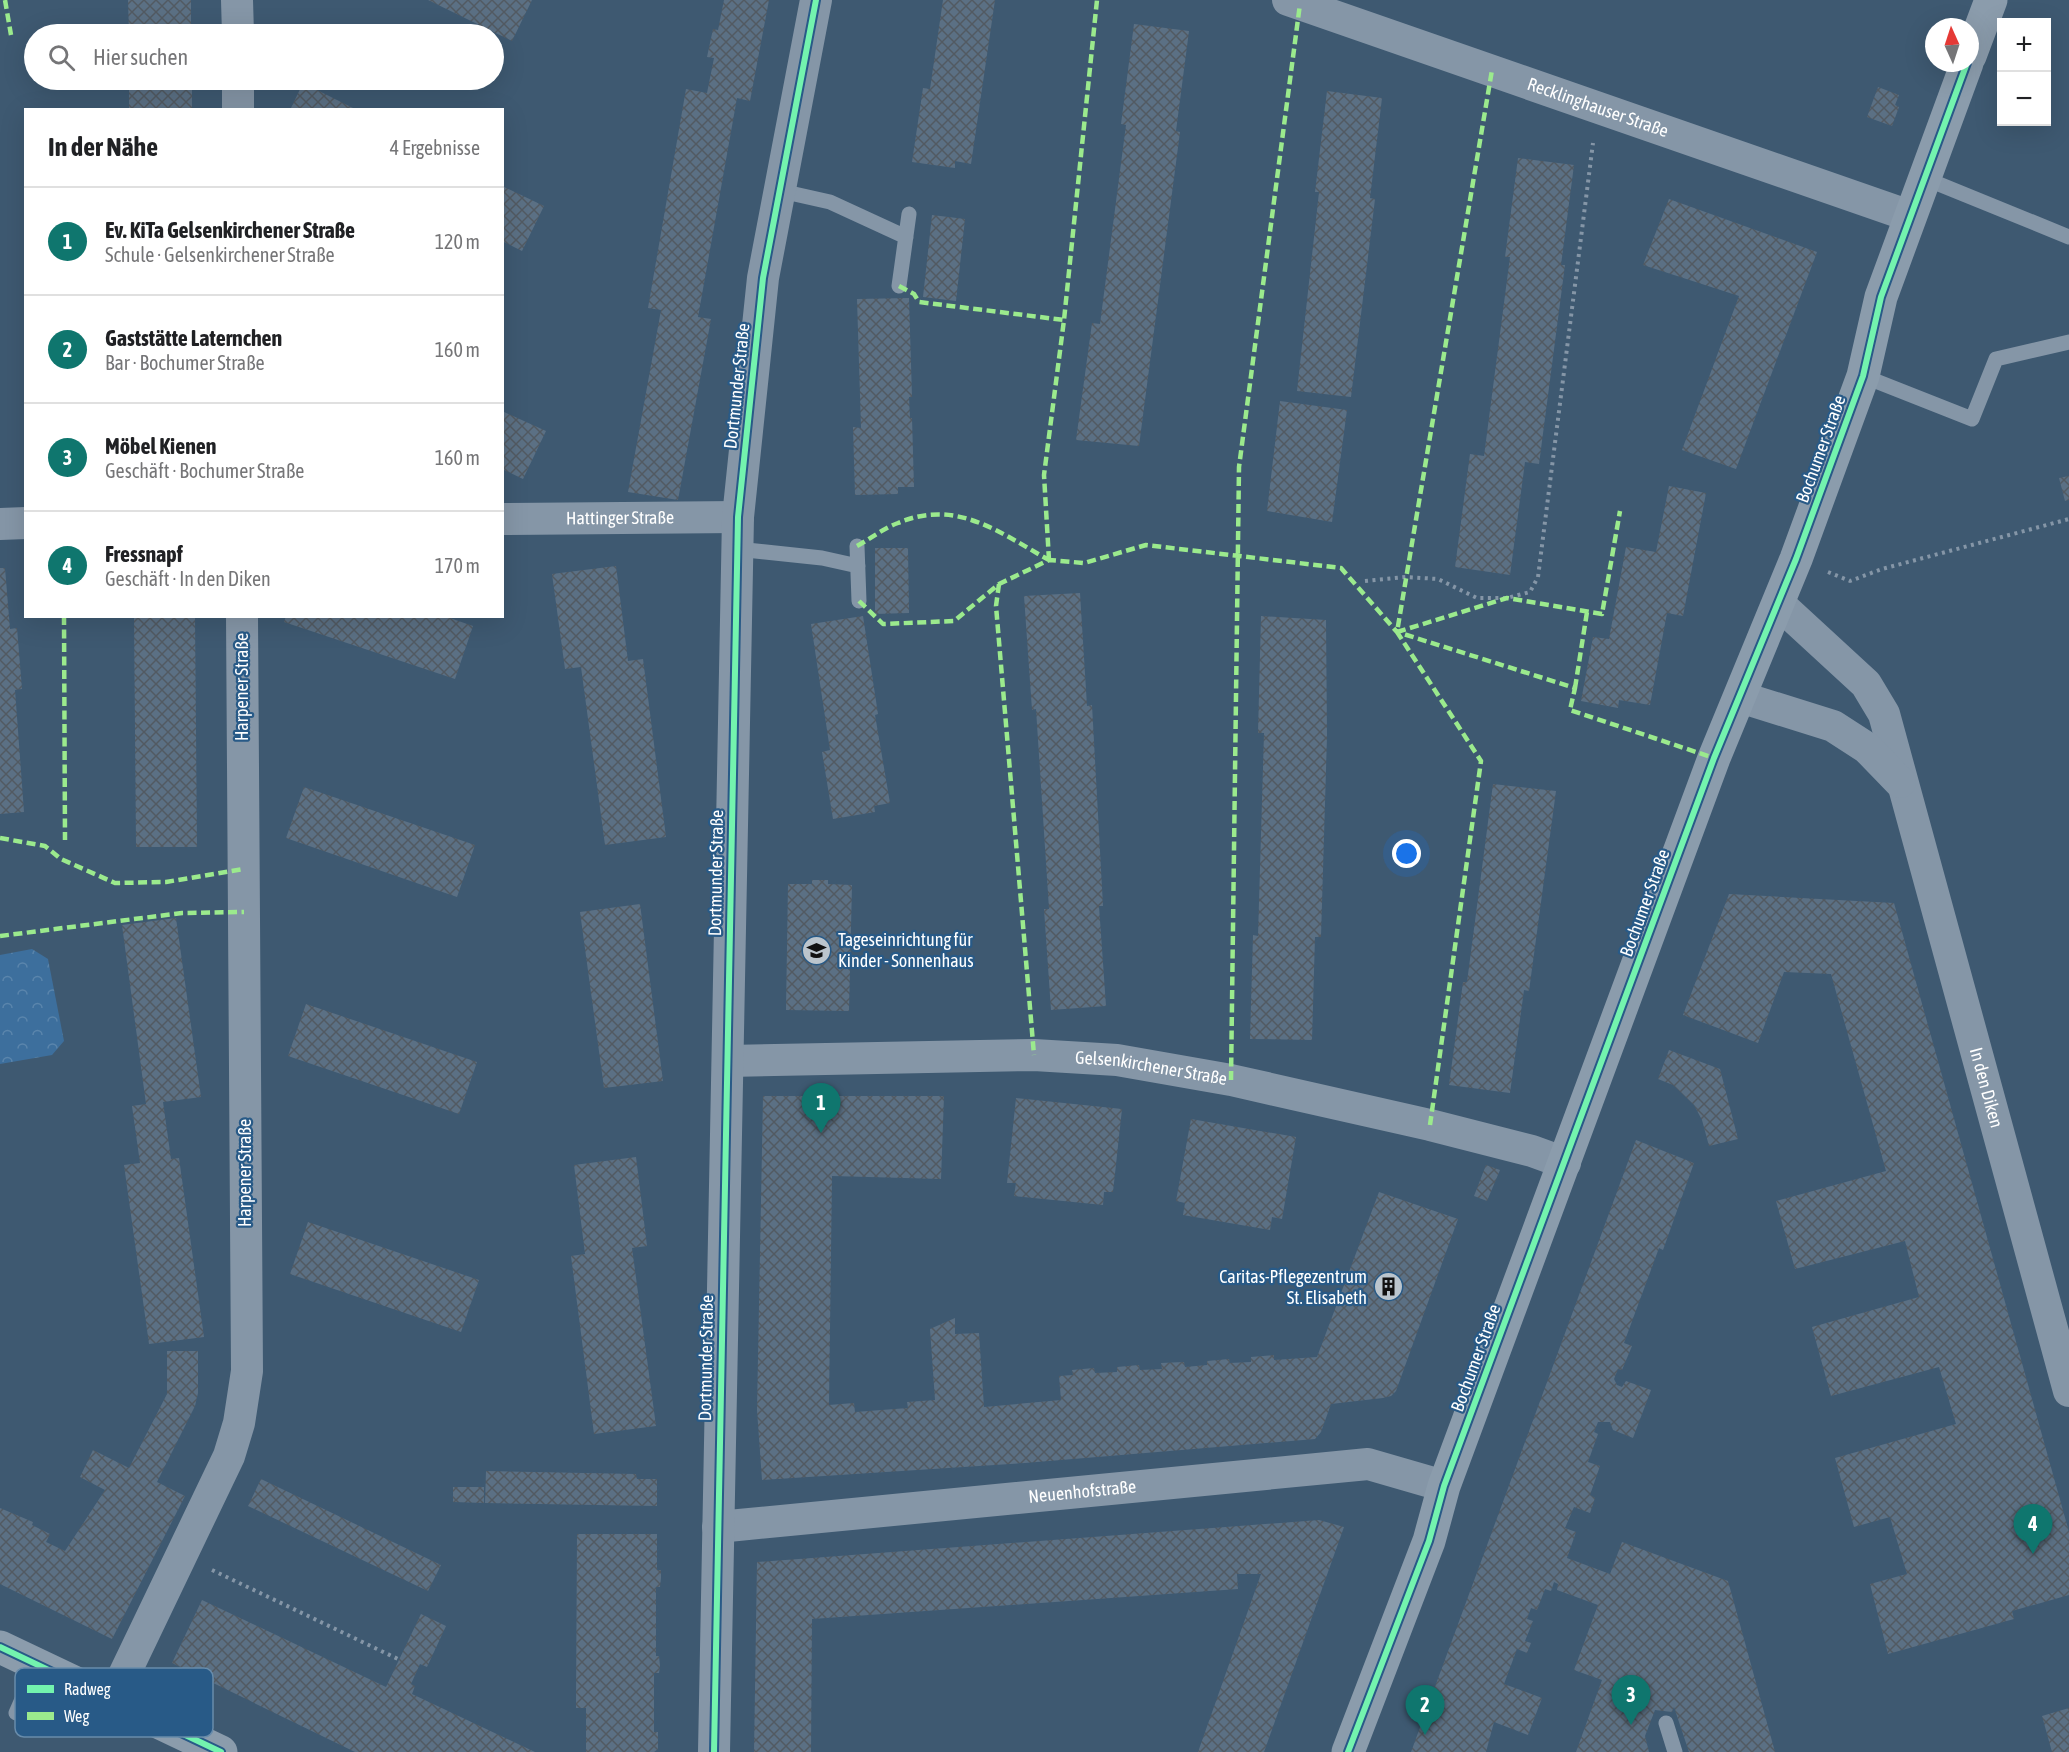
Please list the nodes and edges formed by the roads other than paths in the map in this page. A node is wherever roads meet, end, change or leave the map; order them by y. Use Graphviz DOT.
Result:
graph roads {
  1 [pos="237,0"];
  2 [pos="816,0"];
  3 [pos="1288,0"];
  4 [pos="1991,0"];
  5 [pos="237,24"];
  6 [pos="1979,32"];
  7 [pos="1964,72"];
  8 [pos="238,90"];
  9 [pos="238,108"];
  10 [pos="1924,178"];
  11 [pos="781,191"];
  12 [pos="909,214"];
  13 [pos="1910,216"];
  14 [pos="906,237"];
  15 [pos="2069,237"];
  16 [pos="898,286"];
  17 [pos="2069,342"];
  18 [pos="1863,376"];
  19 [pos="738,517"];
  20 [pos="504,519"];
  21 [pos="0,524"];
  22 [pos="24,524"];
  23 [pos="857,546"];
  24 [pos="737,549"];
  25 [pos="858,566"];
  26 [pos="859,601"];
  27 [pos="1778,603"];
  28 [pos="242,618"];
  29 [pos="1740,697"];
  30 [pos="1901,783"];
  31 [pos="728,1061"];
  32 [pos="1565,1163"];
  33 [pos="2069,1391"];
  34 [pos="1444,1486"];
  35 [pos="718,1527"];
  36 [pos="0,1647"];
  37 [pos="37,1665"];
  38 [pos="36,1668"];
  39 [pos="43,1668"];
  40 [pos="127,1668"];
  41 [pos="1666,1723"];
  42 [pos="190,1737"];
  43 [pos="221,1752"];
  44 [pos="714,1752"];
  45 [pos="1348,1752"];
  46 [pos="1675,1752"];
  1 -- 5 [label="street"];
  2 -- 11 [label="street, Dortmunder Straße"];
  3 -- 13 [label="street, Recklinghauser Straße"];
  4 -- 6 [label="street"];
  7 -- 10 [label="street, Bochumer Straße"];
  8 -- 9 [label="street"];
  10 -- 13 [label="street, Bochumer Straße"];
  10 -- 15 [label="lane"];
  11 -- 14 [label="lane"];
  11 -- 19 [label="street, Dortmunder Straße"];
  12 -- 14 [label="lane"];
  13 -- 18 [label="street, Bochumer Straße"];
  14 -- 16 [label="lane"];
  17 -- 18 [label="lane"];
  18 -- 27 [label="street, Bochumer Straße"];
  19 -- 20 [label="street, Hattinger Straße"];
  19 -- 24 [label="street, Dortmunder Straße"];
  21 -- 22 [label="street"];
  23 -- 25 [label="lane"];
  24 -- 25 [label="lane"];
  24 -- 31 [label="street, Dortmunder Straße"];
  25 -- 26 [label="lane"];
  27 -- 29 [label="street, Bochumer Straße"];
  27 -- 30 [label="street, In den Diken"];
  28 -- 40 [label="street, Harpener Straße"];
  29 -- 30 [label="street, In den Diken"];
  29 -- 32 [label="street, Bochumer Straße"];
  30 -- 33 [label="street, In den Diken"];
  31 -- 32 [label="street, Gelsenkirchener Straße"];
  31 -- 35 [label="street, Dortmunder Straße"];
  32 -- 34 [label="street, Bochumer Straße"];
  34 -- 35 [label="street, Neuenhofstraße"];
  34 -- 45 [label="street, Bochumer Straße"];
  35 -- 44 [label="street, Dortmunder Straße"];
  36 -- 37 [label="street"];
  37 -- 38 [label="lane"];
  37 -- 39 [label="street"];
  41 -- 46 [label="lane"];
  42 -- 43 [label="street"];
}
